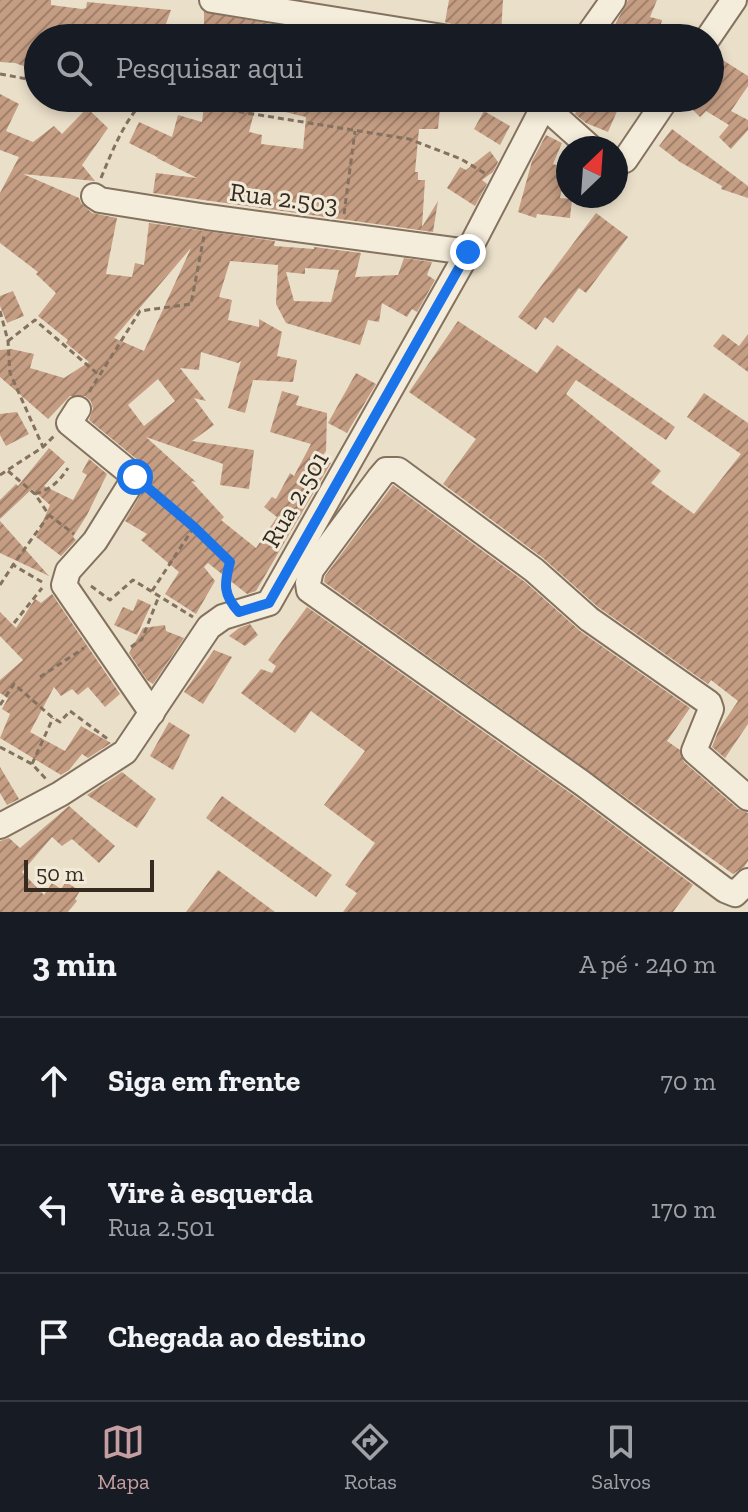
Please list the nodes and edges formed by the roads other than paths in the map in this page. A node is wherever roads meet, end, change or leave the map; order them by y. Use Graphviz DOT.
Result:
graph roads {
  1 [pos="212,0"];
  2 [pos="613,0"];
  3 [pos="734,0"];
  4 [pos="362,24"];
  5 [pos="596,24"];
  6 [pos="718,24"];
  7 [pos="541,112"];
  8 [pos="556,112"];
  9 [pos="658,112"];
  10 [pos="579,136"];
  11 [pos="628,156"];
  12 [pos="94,196"];
  13 [pos="468,252"];
  14 [pos="73,416"];
  15 [pos="152,713"];
  16 [pos="748,798"];
  17 [pos="0,826"];
  18 [pos="748,881"];
  1 -- 4 [label="street"];
  2 -- 5 [label="street"];
  3 -- 6 [label="street"];
  7 -- 13 [label="street, Rua 2.501"];
  8 -- 10 [label="street"];
  9 -- 11 [label="street"];
  12 -- 13 [label="street, Rua 2.503"];
  13 -- 15 [label="street, Rua 2.501"];
  14 -- 15 [label="street"];
  15 -- 17 [label="street, Rua 2.501"];
  16 -- 18 [label="street"];
}
